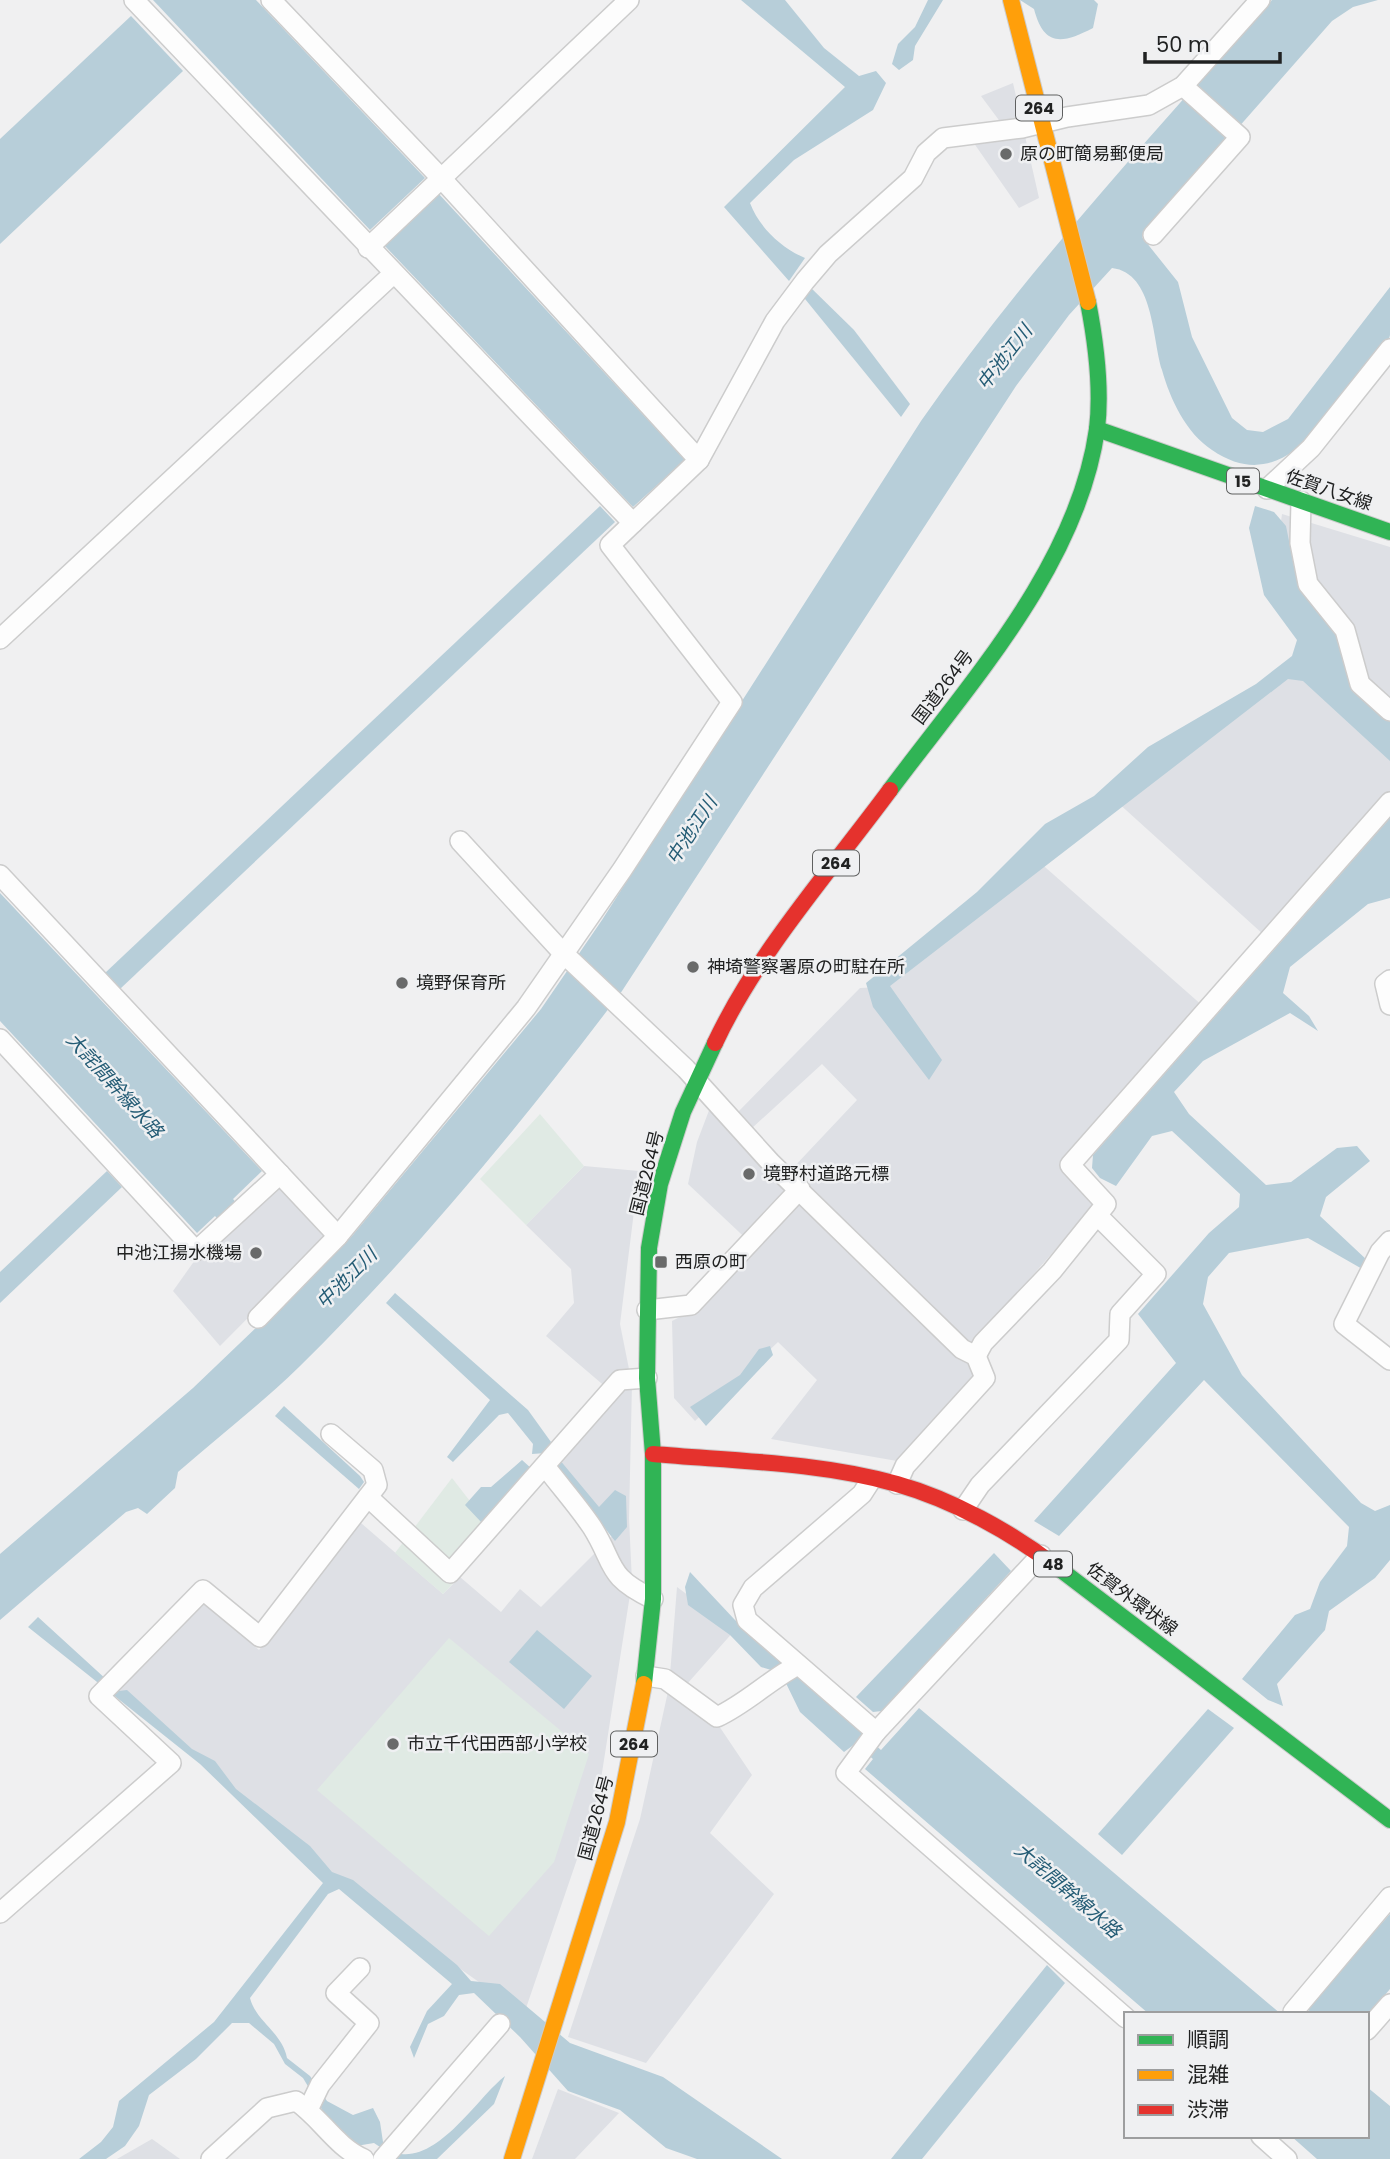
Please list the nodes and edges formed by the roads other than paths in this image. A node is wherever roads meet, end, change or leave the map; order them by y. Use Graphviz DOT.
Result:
graph roads {
  1 [pos="134,0"];
  2 [pos="271,0"];
  3 [pos="629,0"];
  4 [pos="1260,0"];
  5 [pos="1011,1"];
  6 [pos="1183,86"];
  7 [pos="1043,123"];
  8 [pos="441,178"];
  9 [pos="1153,234"];
  10 [pos="368,248"];
  11 [pos="393,274"];
  12 [pos="1390,349"];
  13 [pos="1097,429"];
  14 [pos="699,460"];
  15 [pos="1267,489"];
  16 [pos="1301,501"];
  17 [pos="622,512"];
  18 [pos="1390,532"];
  19 [pos="0,639"];
  20 [pos="1390,711"];
  21 [pos="1390,802"];
  22 [pos="460,841"];
  23 [pos="0,875"];
  24 [pos="563,953"];
  25 [pos="1390,980"];
  26 [pos="1390,1005"];
  27 [pos="0,1038"];
  28 [pos="696,1080"];
  29 [pos="280,1174"];
  30 [pos="800,1189"];
  31 [pos="1098,1216"];
  32 [pos="338,1236"];
  33 [pos="1390,1241"];
  34 [pos="647,1310"];
  35 [pos="258,1318"];
  36 [pos="976,1356"];
  37 [pos="1390,1360"];
  38 [pos="647,1378"];
  39 [pos="331,1434"];
  40 [pos="653,1454"];
  41 [pos="545,1466"];
  42 [pos="871,1479"];
  43 [pos="897,1485"];
  44 [pos="368,1497"];
  45 [pos="963,1510"];
  46 [pos="1041,1555"];
  47 [pos="653,1600"];
  48 [pos="798,1665"];
  49 [pos="646,1676"];
  50 [pos="876,1732"];
  51 [pos="1390,1820"];
  52 [pos="1390,1897"];
  53 [pos="0,1913"];
  54 [pos="360,1968"];
  55 [pos="1390,2004"];
  56 [pos="1293,2012"];
  57 [pos="1124,2016"];
  58 [pos="500,2024"];
  59 [pos="1369,2028"];
  60 [pos="308,2110"];
  61 [pos="1263,2138"];
  62 [pos="387,2153"];
  63 [pos="211,2159"];
  64 [pos="363,2159"];
  65 [pos="512,2159"];
  66 [pos="1287,2159"];
  1 -- 10 [label="street"];
  2 -- 8 [label="street"];
  3 -- 8 [label="street"];
  4 -- 6 [label="street"];
  5 -- 7 [label="main road, 264"];
  6 -- 7 [label="street"];
  6 -- 9 [label="street"];
  7 -- 13 [label="main road, 国道264号 / 264"];
  7 -- 14 [label="street"];
  8 -- 10 [label="street"];
  8 -- 14 [label="street"];
  10 -- 11 [label="street"];
  11 -- 17 [label="street"];
  11 -- 19 [label="street"];
  12 -- 15 [label="street"];
  13 -- 15 [label="main road, 佐賀八女線 / 15"];
  13 -- 28 [label="main road, 国道264号 / 264"];
  14 -- 17 [label="street"];
  15 -- 16 [label="main road, 佐賀八女線 / 15"];
  16 -- 18 [label="main road, 佐賀八女線 / 15"];
  16 -- 20 [label="street"];
  17 -- 24 [label="street"];
  21 -- 31 [label="street"];
  22 -- 24 [label="street"];
  23 -- 29 [label="street"];
  24 -- 28 [label="street"];
  24 -- 32 [label="street"];
  25 -- 26 [label="street"];
  27 -- 29 [label="street"];
  28 -- 30 [label="street"];
  28 -- 34 [label="main road, 国道264号 / 264"];
  29 -- 32 [label="street"];
  30 -- 34 [label="street"];
  30 -- 36 [label="street"];
  31 -- 36 [label="street"];
  31 -- 45 [label="street"];
  32 -- 35 [label="street"];
  33 -- 37 [label="street"];
  34 -- 38 [label="main road, 国道264号 / 264"];
  36 -- 43 [label="street"];
  38 -- 40 [label="main road, 国道264号 / 264"];
  38 -- 41 [label="street"];
  39 -- 44 [label="street"];
  40 -- 42 [label="main road, 佐賀外環状線 / 48"];
  40 -- 47 [label="main road, 国道264号 / 264"];
  41 -- 44 [label="street"];
  41 -- 47 [label="street"];
  42 -- 43 [label="main road, 佐賀外環状線 / 48"];
  42 -- 48 [label="street"];
  43 -- 45 [label="main road, 佐賀外環状線 / 48"];
  44 -- 53 [label="street"];
  45 -- 46 [label="main road, 佐賀外環状線 / 48"];
  46 -- 50 [label="street"];
  46 -- 51 [label="main road, 佐賀外環状線 / 48"];
  47 -- 49 [label="main road, 国道264号 / 264"];
  48 -- 49 [label="street"];
  48 -- 50 [label="street"];
  49 -- 65 [label="main road, 国道264号 / 264"];
  50 -- 57 [label="street"];
  52 -- 56 [label="street"];
  54 -- 60 [label="street"];
  55 -- 59 [label="street"];
  58 -- 62 [label="street"];
  60 -- 63 [label="street"];
  60 -- 64 [label="street"];
  61 -- 66 [label="street"];
}
